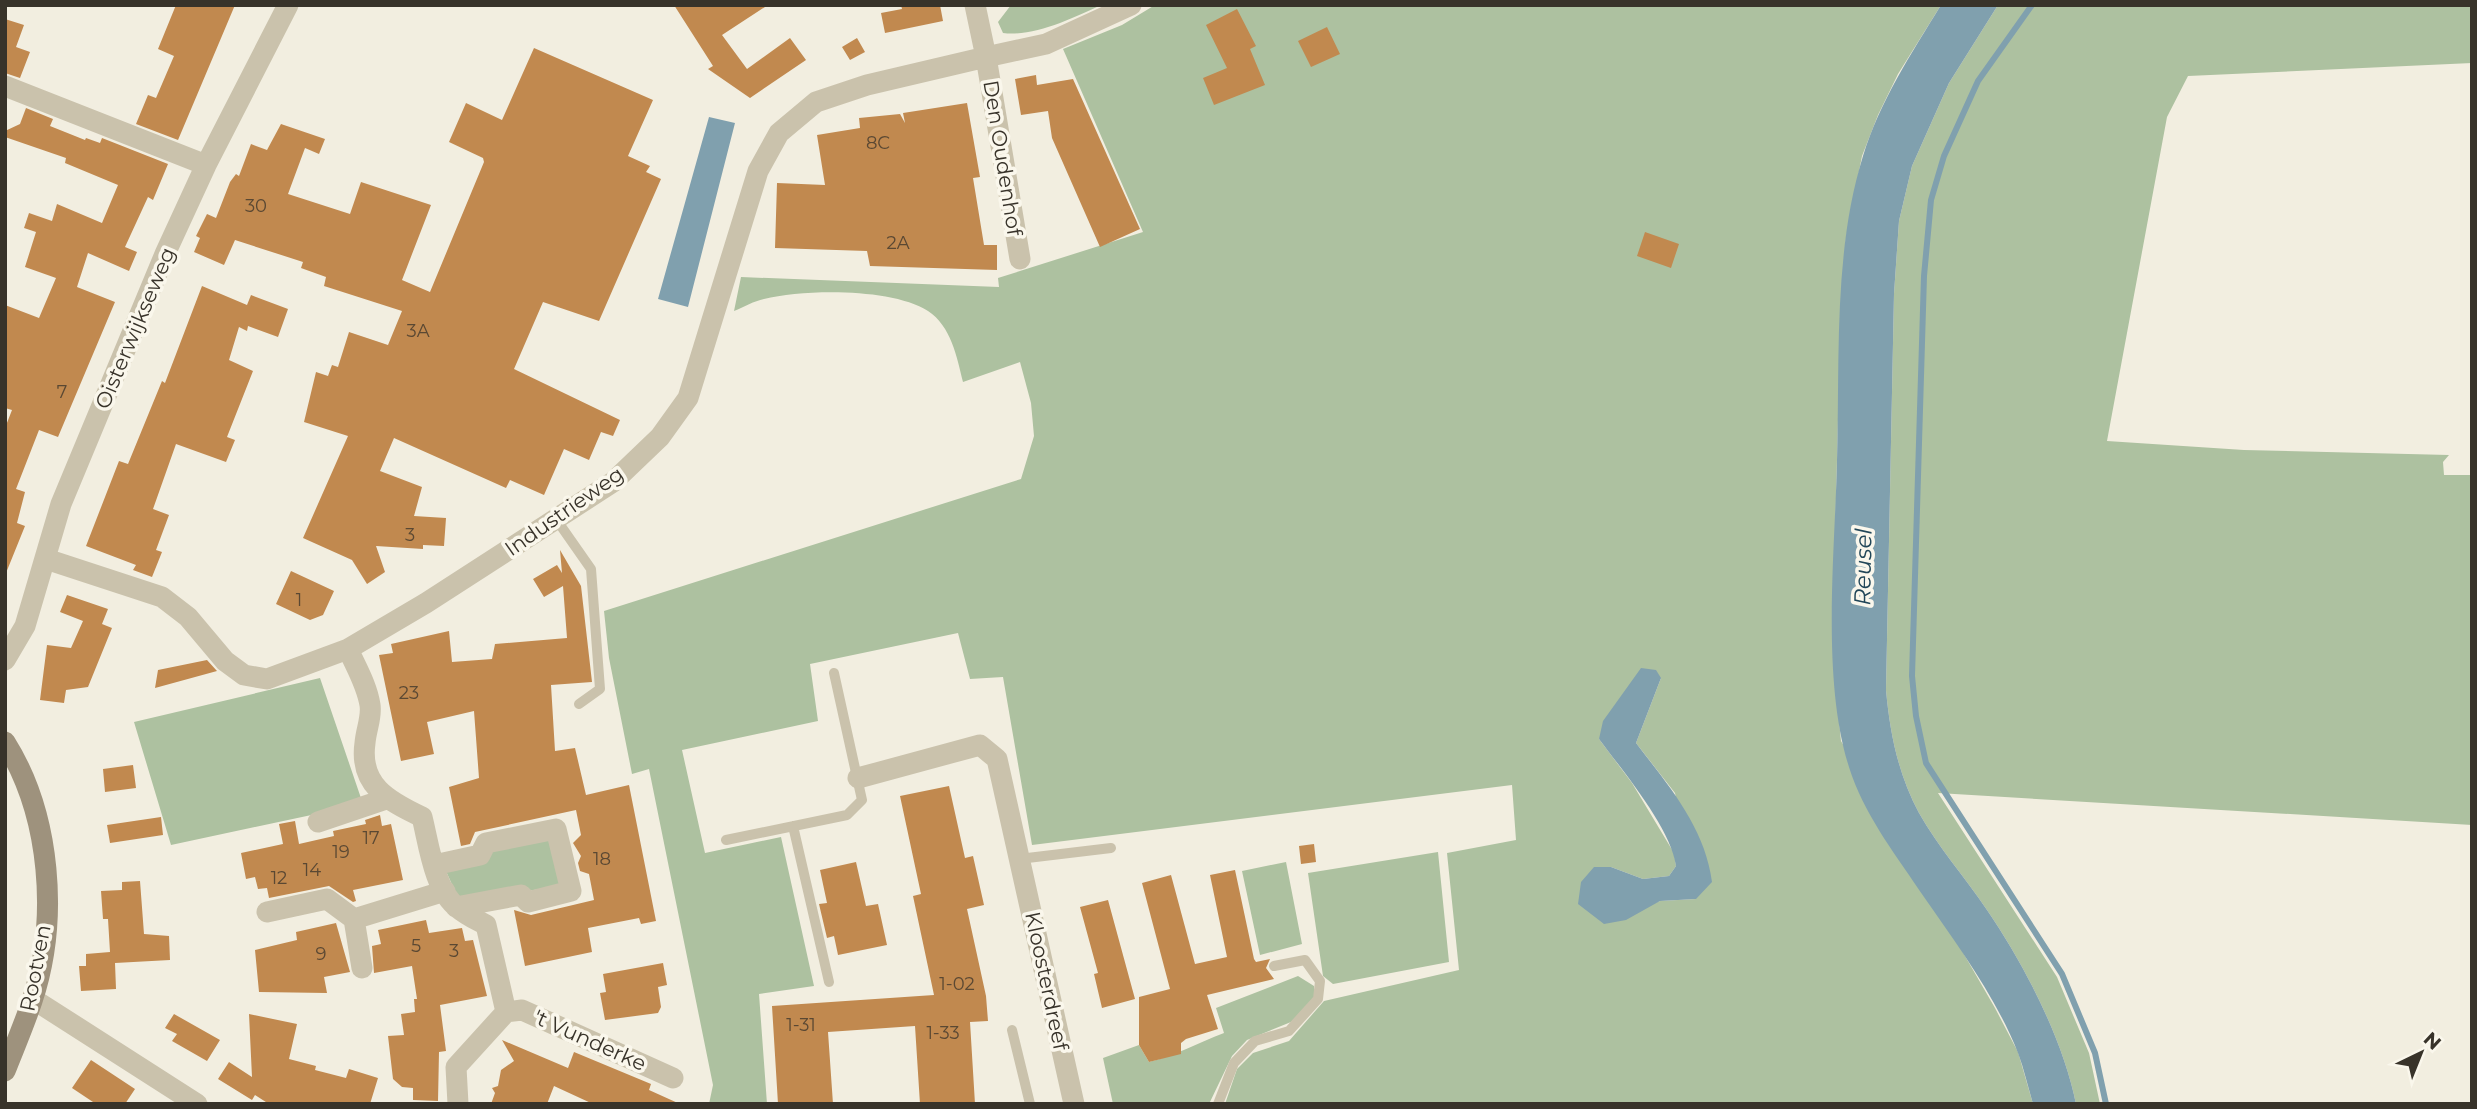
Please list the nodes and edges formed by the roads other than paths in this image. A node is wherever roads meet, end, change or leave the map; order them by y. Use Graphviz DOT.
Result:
graph roads {
  1 [pos="288,5"];
  2 [pos="975,5"];
  3 [pos="1131,5"];
  4 [pos="986,57"];
  5 [pos="5,86"];
  6 [pos="206,165"];
  7 [pos="1020,259"];
  8 [pos="556,519"];
  9 [pos="46,559"];
  10 [pos="348,649"];
  11 [pos="5,660"];
  12 [pos="834,673"];
  13 [pos="579,704"];
  14 [pos="5,742"];
  15 [pos="858,778"];
  16 [pos="386,799"];
  17 [pos="318,822"];
  18 [pos="793,826"];
  19 [pos="726,840"];
  20 [pos="1111,848"];
  21 [pos="1018,859"];
  22 [pos="434,865"];
  23 [pos="450,899"];
  24 [pos="267,912"];
  25 [pos="354,919"];
  26 [pos="1274,965"];
  27 [pos="362,968"];
  28 [pos="829,982"];
  29 [pos="33,999"];
  30 [pos="506,1012"];
  31 [pos="1012,1030"];
  32 [pos="5,1071"];
  33 [pos="673,1078"];
  34 [pos="197,1104"];
  35 [pos="458,1104"];
  36 [pos="1030,1104"];
  37 [pos="1074,1104"];
  38 [pos="1218,1104"];
  1 -- 6 [label="street, Oisterwijkseweg"];
  2 -- 4 [label="street"];
  3 -- 4 [label="street, Industrieweg"];
  4 -- 7 [label="street, Den Oudenhof"];
  4 -- 8 [label="street, Industrieweg"];
  5 -- 6 [label="street"];
  6 -- 9 [label="street, Oisterwijkseweg"];
  8 -- 10 [label="street, Industrieweg"];
  8 -- 13 [label="lane"];
  9 -- 10 [label="street, Industrieweg"];
  9 -- 11 [label="street, Oisterwijkseweg"];
  10 -- 16 [label="street"];
  12 -- 15 [label="lane"];
  14 -- 29 [label="street, Rootven"];
  15 -- 18 [label="lane"];
  15 -- 21 [label="street, Kloosterdreef"];
  16 -- 17 [label="street"];
  16 -- 22 [label="street"];
  18 -- 19 [label="lane"];
  18 -- 28 [label="lane"];
  20 -- 21 [label="lane"];
  21 -- 37 [label="street, Kloosterdreef"];
  22 -- 23 [label="street"];
  22 -- 23 [label="street"];
  23 -- 25 [label="street"];
  23 -- 30 [label="street, 't Vunderke"];
  24 -- 25 [label="street"];
  25 -- 27 [label="street"];
  26 -- 38 [label="lane"];
  29 -- 32 [label="street, Rootven"];
  29 -- 34 [label="street"];
  30 -- 33 [label="street, 't Vunderke"];
  30 -- 35 [label="street, 't Vunderke"];
  31 -- 36 [label="lane"];
}
